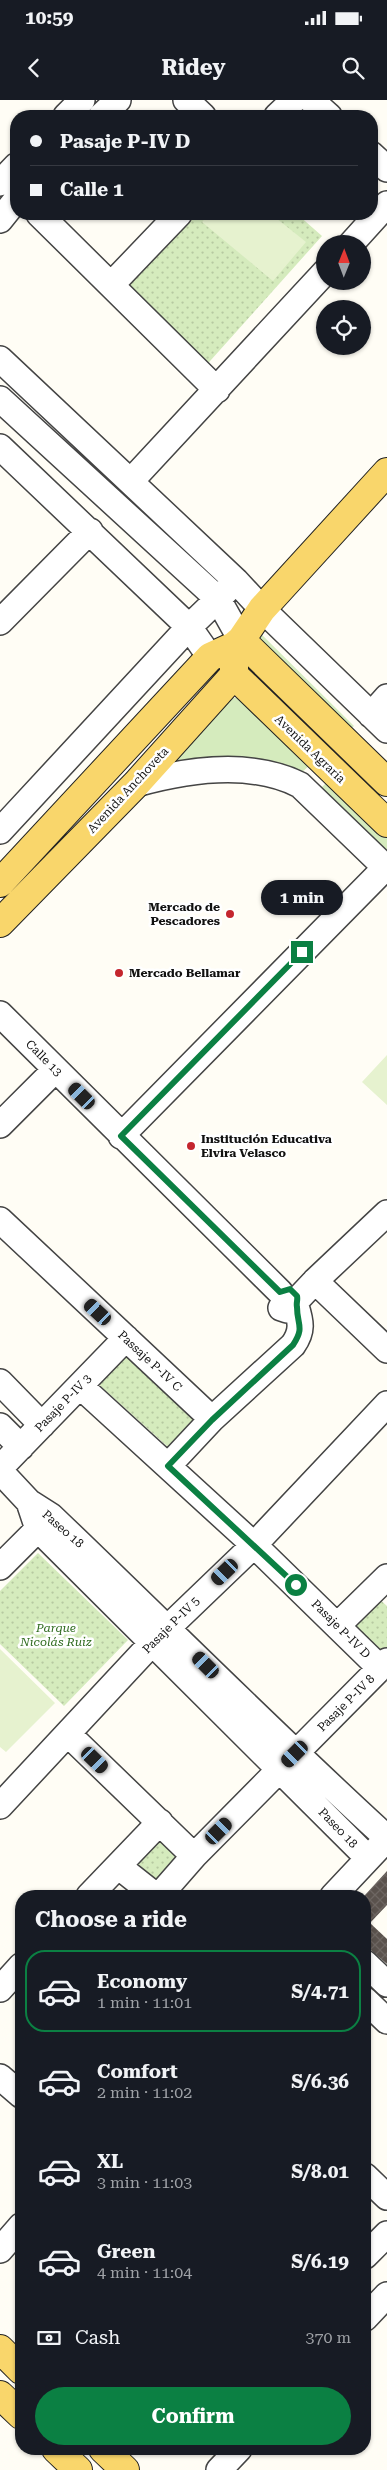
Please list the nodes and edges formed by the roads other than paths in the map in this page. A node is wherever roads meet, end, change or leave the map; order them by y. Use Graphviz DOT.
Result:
graph roads {
  1 [pos="82,100"];
  2 [pos="118,100"];
  3 [pos="186,100"];
  4 [pos="294,100"];
  5 [pos="311,100"];
  6 [pos="72,110"];
  7 [pos="107,110"];
  8 [pos="197,110"];
  9 [pos="283,110"];
  10 [pos="322,110"];
  11 [pos="10,172"];
  12 [pos="0,183"];
  13 [pos="387,204"];
  14 [pos="10,208"];
  15 [pos="378,214"];
  16 [pos="0,220"];
  17 [pos="45,220"];
  18 [pos="173,220"];
  19 [pos="373,220"];
  20 [pos="359,235"];
  21 [pos="316,282"];
  22 [pos="111,285"];
  23 [pos="0,359"];
  24 [pos="217,390"];
  25 [pos="0,399"];
  26 [pos="0,447"];
  27 [pos="387,472"];
  28 [pos="131,482"];
  29 [pos="90,531"];
  30 [pos="236,580"];
  31 [pos="218,600"];
  32 [pos="262,610"];
  33 [pos="0,622"];
  34 [pos="189,627"];
  35 [pos="228,648"];
  36 [pos="234,676"];
  37 [pos="382,714"];
  38 [pos="387,782"];
  39 [pos="136,784"];
  40 [pos="5,815"];
  41 [pos="387,823"];
  42 [pos="387,867"];
  43 [pos="0,883"];
  44 [pos="0,922"];
  45 [pos="0,1014"];
  46 [pos="55,1070"];
  47 [pos="0,1125"];
  48 [pos="121,1136"];
  49 [pos="387,1213"];
  50 [pos="0,1220"];
  51 [pos="297,1294"];
  52 [pos="126,1338"];
  53 [pos="387,1350"];
  54 [pos="0,1382"];
  55 [pos="80,1386"];
  56 [pos="387,1404"];
  57 [pos="212,1420"];
  58 [pos="42,1425"];
  59 [pos="0,1426"];
  60 [pos="21,1447"];
  61 [pos="168,1466"];
  62 [pos="0,1470"];
  63 [pos="44,1523"];
  64 [pos="254,1544"];
  65 [pos="0,1567"];
  66 [pos="384,1586"];
  67 [pos="338,1625"];
  68 [pos="160,1635"];
  69 [pos="384,1665"];
  70 [pos="68,1734"];
  71 [pos="288,1762"];
  72 [pos="0,1806"];
  73 [pos="160,1822"];
  74 [pos="387,1838"];
  75 [pos="194,1856"];
  76 [pos="368,1858"];
  77 [pos="118,1866"];
  78 [pos="95,1890"];
  79 [pos="150,1890"];
  80 [pos="163,1890"];
  81 [pos="339,1890"];
  82 [pos="371,1969"];
  83 [pos="15,1972"];
  84 [pos="387,1984"];
  85 [pos="0,1988"];
  86 [pos="371,2006"];
  87 [pos="387,2021"];
  88 [pos="0,2077"];
  89 [pos="15,2090"];
  90 [pos="371,2182"];
  91 [pos="387,2197"];
  92 [pos="15,2233"];
  93 [pos="387,2234"];
  94 [pos="0,2250"];
  95 [pos="371,2250"];
  96 [pos="387,2295"];
  97 [pos="371,2312"];
  98 [pos="0,2350"];
  99 [pos="15,2364"];
  100 [pos="0,2394"];
  101 [pos="15,2409"];
  102 [pos="62,2455"];
  103 [pos="109,2455"];
  104 [pos="233,2455"];
  105 [pos="78,2470"];
  106 [pos="125,2470"];
  107 [pos="219,2470"];
  1 -- 6 [label="street"];
  2 -- 7 [label="street"];
  3 -- 8 [label="street"];
  4 -- 9 [label="street"];
  5 -- 10 [label="street"];
  11 -- 12 [label="street"];
  13 -- 15 [label="street"];
  14 -- 16 [label="street"];
  17 -- 22 [label="street"];
  18 -- 22 [label="street"];
  19 -- 20 [label="street"];
  21 -- 24 [label="street"];
  22 -- 24 [label="street"];
  23 -- 28 [label="street"];
  24 -- 28 [label="street"];
  25 -- 31 [label="street"];
  26 -- 29 [label="street"];
  27 -- 32 [label="main road"];
  28 -- 30 [label="street"];
  29 -- 33 [label="street"];
  29 -- 34 [label="street"];
  30 -- 31 [label="street"];
  30 -- 32 [label="street"];
  31 -- 34 [label="street"];
  31 -- 35 [label="street"];
  32 -- 35 [label="main road"];
  32 -- 37 [label="street"];
  34 -- 35 [label="street"];
  34 -- 40 [label="street"];
  35 -- 36 [label="main road"];
  35 -- 38 [label="main road"];
  35 -- 43 [label="main road"];
  36 -- 39 [label="main road, Avenida Anchoveta"];
  36 -- 41 [label="main road, Avenida Agraria"];
  39 -- 42 [label="street"];
  39 -- 44 [label="main road, Avenida Anchoveta"];
  42 -- 48 [label="street"];
  45 -- 46 [label="street, Calle 13"];
  46 -- 47 [label="street"];
  46 -- 48 [label="street, Calle 13"];
  48 -- 51 [label="street, Calle 13"];
  49 -- 51 [label="street"];
  50 -- 52 [label="street, Passaje P-IV C"];
  51 -- 53 [label="street, Calle 13"];
  51 -- 57 [label="street"];
  52 -- 55 [label="street, Pasaje P-IV 3"];
  52 -- 57 [label="street, Passaje P-IV C"];
  54 -- 58 [label="street"];
  55 -- 58 [label="street, Pasaje P-IV 3"];
  55 -- 61 [label="street, Pasaje P-IV D"];
  56 -- 64 [label="street, Pasaje P-IV 5"];
  57 -- 61 [label="street"];
  58 -- 60 [label="street, Pasaje P-IV 3"];
  59 -- 60 [label="street"];
  60 -- 62 [label="street, Pasaje P-IV 3"];
  61 -- 64 [label="street, Pasaje P-IV D"];
  62 -- 63 [label="street, Paseo 18"];
  63 -- 65 [label="street"];
  63 -- 68 [label="street, Paseo 18"];
  64 -- 67 [label="street, Pasaje P-IV D"];
  64 -- 68 [label="street, Pasaje P-IV 5"];
  66 -- 67 [label="street"];
  67 -- 69 [label="street, Pasaje P-IV D"];
  68 -- 70 [label="street, Pasaje P-IV 5"];
  68 -- 71 [label="street, Paseo 18"];
  69 -- 71 [label="street, Pasaje P-IV 8"];
  70 -- 72 [label="street, Pasaje P-IV 5"];
  70 -- 73 [label="street"];
  71 -- 74 [label="street, Paseo 18"];
  71 -- 75 [label="street, Pasaje P-IV 8"];
  71 -- 76 [label="street, Paseo 18"];
  73 -- 75 [label="street"];
  73 -- 77 [label="street"];
  74 -- 76 [label="street"];
  75 -- 80 [label="street, Pasaje P-IV 8"];
  76 -- 81 [label="street"];
  77 -- 78 [label="street"];
  77 -- 79 [label="street"];
  82 -- 84 [label="street"];
  83 -- 85 [label="street"];
  86 -- 87 [label="street"];
  88 -- 89 [label="street"];
  90 -- 91 [label="street"];
  92 -- 94 [label="street"];
  93 -- 95 [label="street"];
  96 -- 97 [label="street"];
  98 -- 99 [label="main road"];
  100 -- 101 [label="main road"];
  102 -- 105 [label="main road"];
  103 -- 106 [label="main road"];
  104 -- 107 [label="street"];
}
